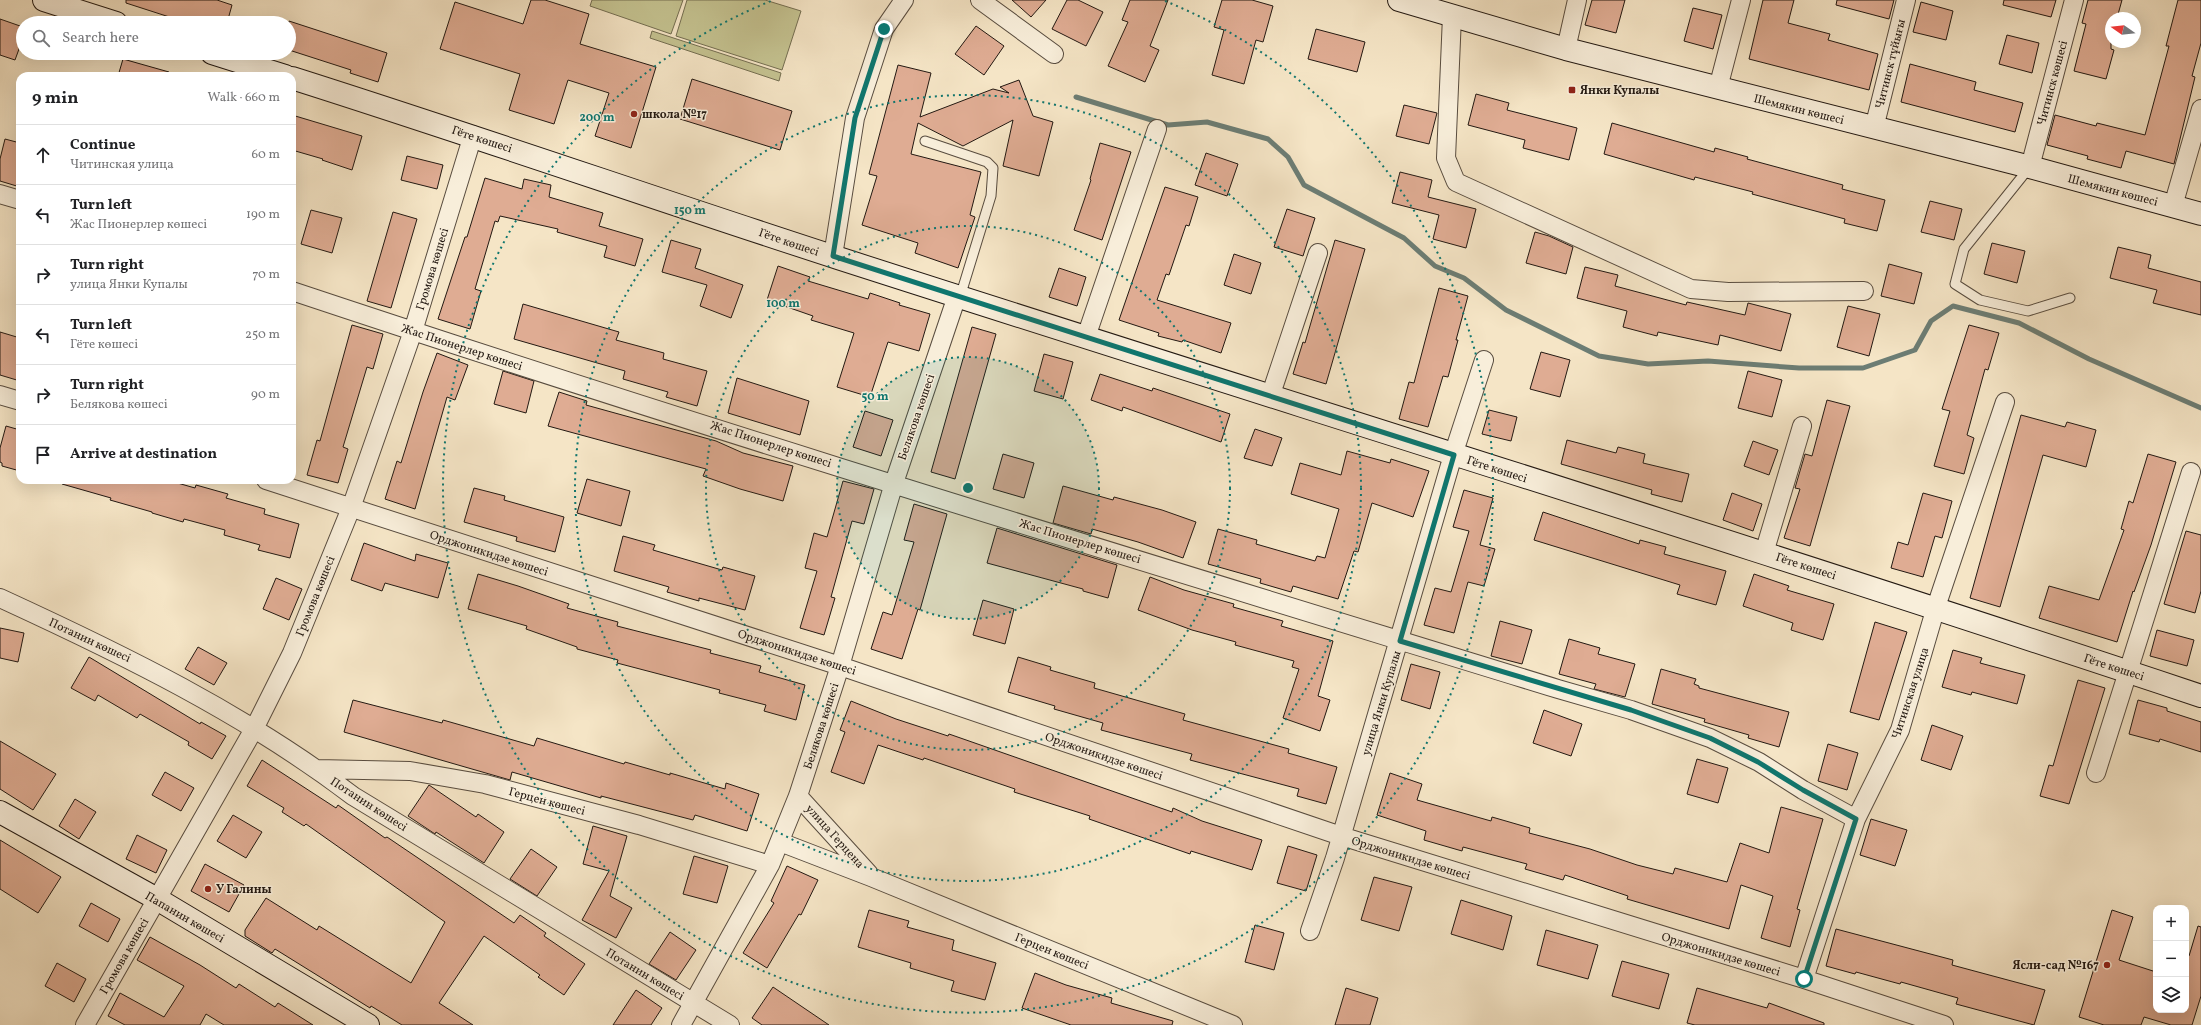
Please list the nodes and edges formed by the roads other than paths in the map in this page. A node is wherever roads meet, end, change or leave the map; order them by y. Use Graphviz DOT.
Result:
graph roads {
  1 [pos="44,0"];
  2 [pos="904,0"];
  3 [pos="980,0"];
  4 [pos="1399,0"];
  5 [pos="1577,0"];
  6 [pos="1741,0"];
  7 [pos="1906,0"];
  8 [pos="2074,0"];
  9 [pos="94,16"];
  10 [pos="1452,16"];
  11 [pos="1566,49"];
  12 [pos="1054,54"];
  13 [pos="234,60"];
  14 [pos="271,72"];
  15 [pos="296,79"];
  16 [pos="1718,88"];
  17 [pos="2201,108"];
  18 [pos="1874,128"];
  19 [pos="1158,129"];
  20 [pos="473,135"];
  21 [pos="925,141"];
  22 [pos="2030,167"];
  23 [pos="0,194"];
  24 [pos="16,199"];
  25 [pos="2173,206"];
  26 [pos="2201,214"];
  27 [pos="1318,253"];
  28 [pos="833,256"];
  29 [pos="1864,291"];
  30 [pos="296,292"];
  31 [pos="959,296"];
  32 [pos="2070,298"];
  33 [pos="413,331"];
  34 [pos="1086,338"];
  35 [pos="1484,360"];
  36 [pos="0,395"];
  37 [pos="1270,396"];
  38 [pos="16,400"];
  39 [pos="2005,402"];
  40 [pos="1802,426"];
  41 [pos="1454,455"];
  42 [pos="2191,472"];
  43 [pos="894,483"];
  44 [pos="278,484"];
  45 [pos="351,508"];
  46 [pos="1764,553"];
  47 [pos="0,598"];
  48 [pos="1936,607"];
  49 [pos="1400,641"];
  50 [pos="840,666"];
  51 [pos="2129,671"];
  52 [pos="2201,696"];
  53 [pos="254,729"];
  54 [pos="317,769"];
  55 [pos="2096,773"];
  56 [pos="798,796"];
  57 [pos="0,812"];
  58 [pos="1856,819"];
  59 [pos="1341,836"];
  60 [pos="780,842"];
  61 [pos="770,865"];
  62 [pos="871,877"];
  63 [pos="157,900"];
  64 [pos="1310,931"];
  65 [pos="1804,979"];
  66 [pos="694,1003"];
  67 [pos="85,1025"];
  68 [pos="368,1025"];
  69 [pos="681,1025"];
  70 [pos="730,1025"];
  71 [pos="1233,1025"];
  72 [pos="1944,1025"];
  1 -- 9 [label="street"];
  2 -- 28 [label="street"];
  3 -- 12 [label="street"];
  4 -- 10 [label="street, Шемякин көшесі"];
  5 -- 11 [label="street"];
  6 -- 16 [label="street"];
  7 -- 18 [label="street, Читинск тұйығы"];
  8 -- 22 [label="street, Читинск көшесі"];
  10 -- 11 [label="street, Шемякин көшесі"];
  10 -- 29 [label="street"];
  11 -- 16 [label="street, Шемякин көшесі"];
  13 -- 14 [label="street"];
  15 -- 20 [label="street, Гёте көшесі"];
  16 -- 18 [label="street, Шемякин көшесі"];
  17 -- 25 [label="street"];
  18 -- 22 [label="street, Шемякин көшесі"];
  19 -- 34 [label="street"];
  20 -- 28 [label="street, Гёте көшесі"];
  20 -- 33 [label="street, Громова көшесі"];
  21 -- 31 [label="lane"];
  22 -- 25 [label="street, Шемякин көшесі"];
  22 -- 32 [label="lane"];
  23 -- 24 [label="street"];
  25 -- 26 [label="street, Шемякин көшесі"];
  27 -- 37 [label="street"];
  28 -- 31 [label="street, Гёте көшесі"];
  30 -- 33 [label="street, Жас Пионерлер көшесі"];
  31 -- 34 [label="street, Гёте көшесі"];
  31 -- 43 [label="street, Белякова көшесі"];
  33 -- 43 [label="street, Жас Пионерлер көшесі"];
  33 -- 45 [label="street, Громова көшесі"];
  34 -- 37 [label="street, Гёте көшесі"];
  35 -- 41 [label="street, улица Янки Купалы"];
  36 -- 38 [label="street"];
  37 -- 41 [label="street, Гёте көшесі"];
  39 -- 48 [label="street, Читинская улица"];
  40 -- 46 [label="street"];
  41 -- 46 [label="street, Гёте көшесі"];
  41 -- 49 [label="street, улица Янки Купалы"];
  42 -- 51 [label="street"];
  43 -- 49 [label="street, Жас Пионерлер көшесі"];
  43 -- 50 [label="street, Белякова көшесі"];
  44 -- 45 [label="street, Орджоникидзе көшесі"];
  45 -- 50 [label="street, Орджоникидзе көшесі"];
  45 -- 53 [label="street, Громова көшесі"];
  46 -- 48 [label="street, Гёте көшесі"];
  47 -- 53 [label="street, Потанин көшесі"];
  48 -- 51 [label="street, Гёте көшесі"];
  48 -- 58 [label="street, Читинская улица"];
  49 -- 58 [label="street, Жас Пионерлер көшесі"];
  49 -- 59 [label="street, улица Янки Купалы"];
  50 -- 56 [label="street, Белякова көшесі"];
  50 -- 59 [label="street, Орджоникидзе көшесі"];
  51 -- 52 [label="street, Гёте көшесі"];
  51 -- 55 [label="street"];
  53 -- 54 [label="street, Потанин көшесі"];
  53 -- 63 [label="street, Громова көшесі"];
  54 -- 61 [label="street, Герцен көшесі"];
  54 -- 66 [label="street, Потанин көшесі"];
  56 -- 60 [label="street, Белякова көшесі"];
  56 -- 62 [label="street, улица Герцена"];
  57 -- 63 [label="street, Папанин көшесі"];
  58 -- 65 [label="street, Читинская улица"];
  59 -- 64 [label="street, улица Янки Купалы"];
  59 -- 65 [label="street, Орджоникидзе көшесі"];
  60 -- 61 [label="street, Белякова көшесі"];
  60 -- 62 [label="street, улица Герцена"];
  61 -- 66 [label="street, Белякова көшесі"];
  62 -- 71 [label="street, Герцен көшесі"];
  63 -- 67 [label="street, Громова көшесі"];
  63 -- 68 [label="street, Папанин көшесі"];
  65 -- 72 [label="street, Орджоникидзе көшесі"];
  66 -- 69 [label="street, Белякова көшесі"];
  66 -- 70 [label="street, Потанин көшесі"];
}
